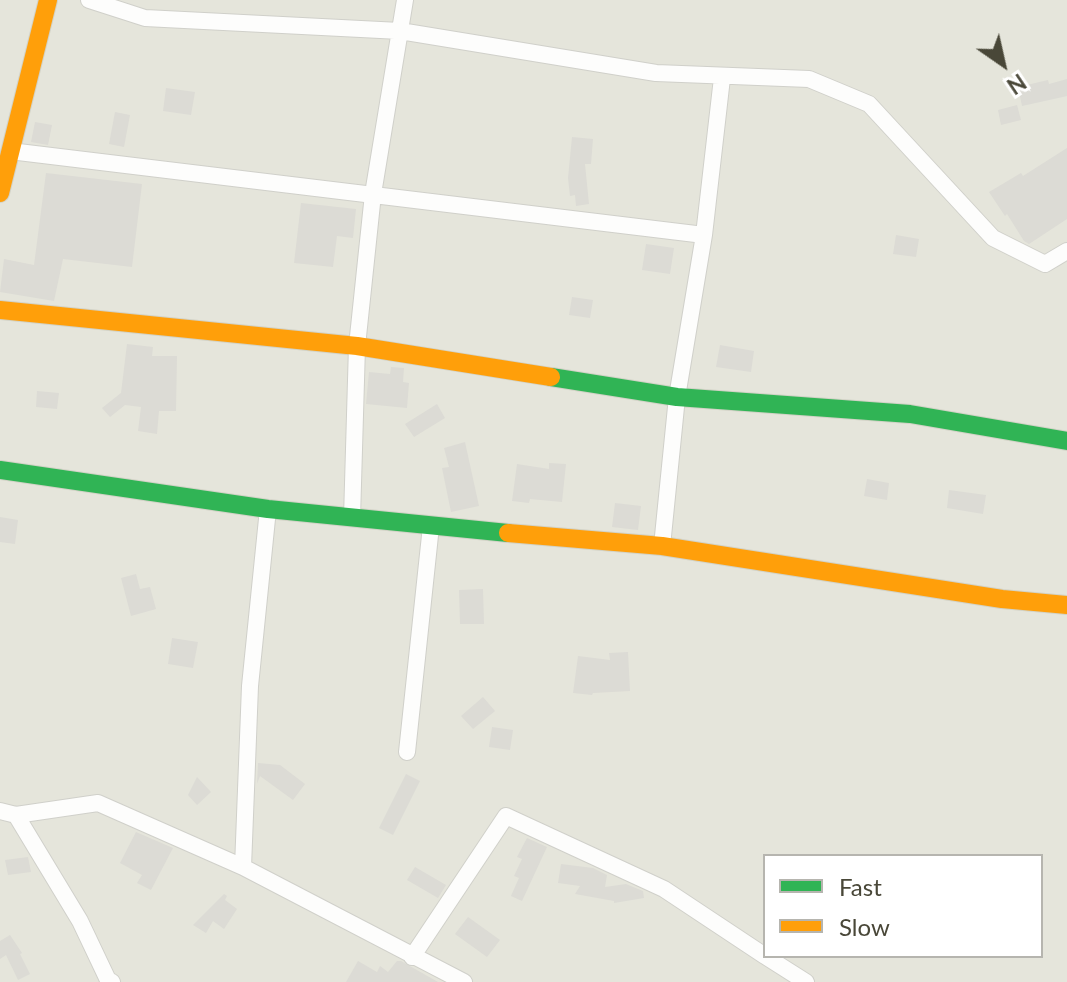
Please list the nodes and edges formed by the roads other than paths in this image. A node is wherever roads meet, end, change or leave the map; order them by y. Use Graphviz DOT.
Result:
graph roads {
  1 [pos="48,0"];
  2 [pos="89,0"];
  3 [pos="405,0"];
  4 [pos="400,31"];
  5 [pos="722,78"];
  6 [pos="10,151"];
  7 [pos="0,193"];
  8 [pos="373,194"];
  9 [pos="704,235"];
  10 [pos="1067,251"];
  11 [pos="0,310"];
  12 [pos="357,346"];
  13 [pos="677,397"];
  14 [pos="1067,441"];
  15 [pos="0,470"];
  16 [pos="268,509"];
  17 [pos="352,518"];
  18 [pos="431,526"];
  19 [pos="662,546"];
  20 [pos="1067,605"];
  21 [pos="407,752"];
  22 [pos="8,813"];
  23 [pos="243,867"];
  24 [pos="763,955"];
  25 [pos="412,957"];
  26 [pos="768,958"];
  27 [pos="800,981"];
  28 [pos="112,982"];
  29 [pos="464,982"];
  1 -- 6 [label="street"];
  2 -- 4 [label="street"];
  3 -- 4 [label="street"];
  4 -- 5 [label="street"];
  4 -- 8 [label="street"];
  5 -- 9 [label="street"];
  5 -- 10 [label="street"];
  6 -- 7 [label="street"];
  6 -- 8 [label="street"];
  8 -- 9 [label="street"];
  8 -- 12 [label="street"];
  9 -- 13 [label="street"];
  11 -- 12 [label="street"];
  12 -- 13 [label="street"];
  12 -- 17 [label="street"];
  13 -- 14 [label="street"];
  13 -- 19 [label="street"];
  15 -- 16 [label="street"];
  16 -- 17 [label="street"];
  16 -- 23 [label="street"];
  17 -- 18 [label="street"];
  18 -- 19 [label="street"];
  18 -- 21 [label="street"];
  19 -- 20 [label="street"];
  22 -- 23 [label="street"];
  22 -- 28 [label="street"];
  23 -- 25 [label="street"];
  24 -- 25 [label="street"];
  25 -- 29 [label="street"];
  26 -- 27 [label="street"];
}
